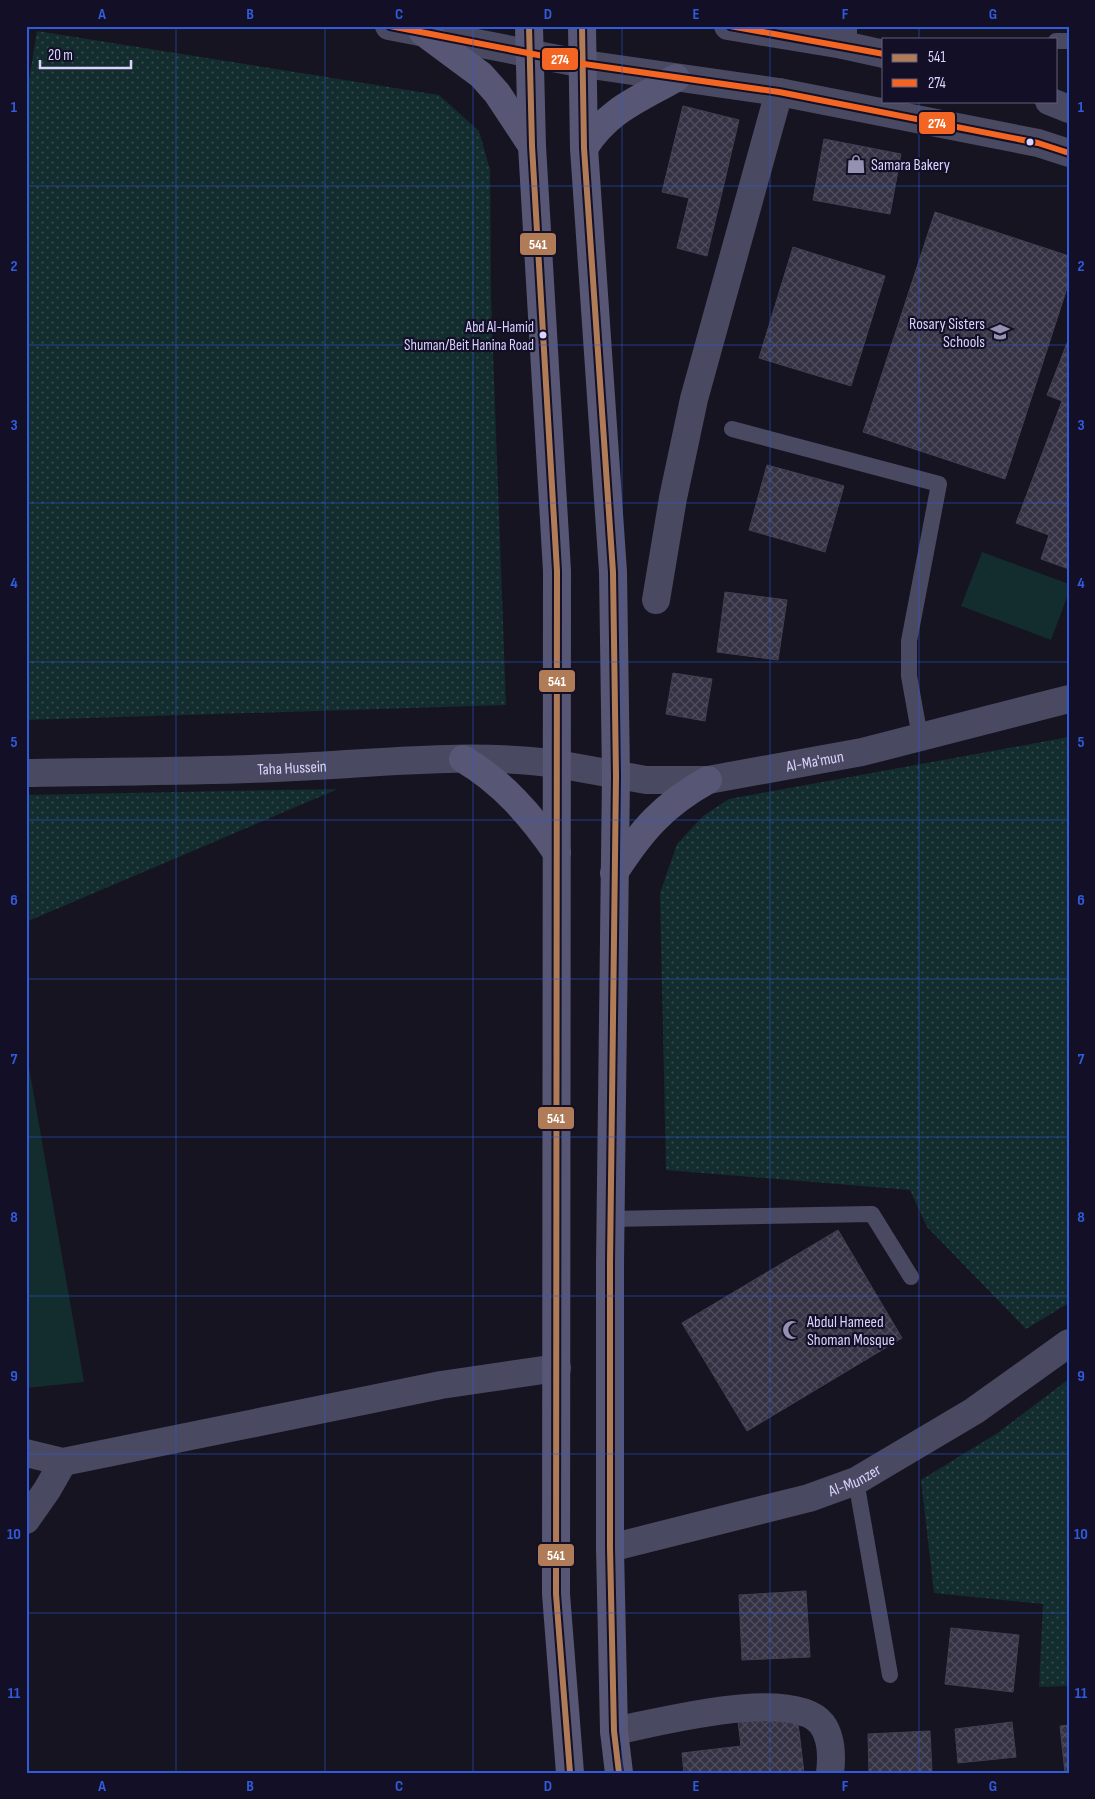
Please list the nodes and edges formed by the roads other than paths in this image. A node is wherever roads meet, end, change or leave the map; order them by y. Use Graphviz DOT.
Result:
graph roads {
  1 [pos="389,26"];
  2 [pos="582,26"];
  3 [pos="728,26"];
  4 [pos="423,32"];
  5 [pos="843,36"];
  6 [pos="529,39"];
  7 [pos="882,53"];
  8 [pos="584,64"];
  9 [pos="676,78"];
  10 [pos="778,92"];
  11 [pos="1052,102"];
  12 [pos="1069,109"];
  13 [pos="532,146"];
  14 [pos="584,148"];
  15 [pos="1069,153"];
  16 [pos="732,429"];
  17 [pos="656,600"];
  18 [pos="1069,699"];
  19 [pos="920,737"];
  20 [pos="463,759"];
  21 [pos="557,764"];
  22 [pos="26,772"];
  23 [pos="616,776"];
  24 [pos="708,780"];
  25 [pos="557,852"];
  26 [pos="614,873"];
  27 [pos="610,1219"];
  28 [pos="911,1277"];
  29 [pos="1069,1343"];
  30 [pos="557,1368"];
  31 [pos="26,1453"];
  32 [pos="63,1462"];
  33 [pos="856,1481"];
  34 [pos="26,1520"];
  35 [pos="610,1548"];
  36 [pos="890,1675"];
  37 [pos="614,1731"];
  38 [pos="570,1773"];
  39 [pos="619,1773"];
  40 [pos="830,1773"];
  1 -- 4 [label="street"];
  2 -- 8 [label="main road"];
  3 -- 5 [label="street"];
  4 -- 6 [label="street"];
  4 -- 13 [label="main road"];
  5 -- 7 [label="street"];
  6 -- 8 [label="street"];
  6 -- 13 [label="main road"];
  8 -- 9 [label="street"];
  8 -- 14 [label="main road"];
  9 -- 10 [label="street"];
  9 -- 14 [label="main road"];
  10 -- 15 [label="street"];
  10 -- 17 [label="street"];
  11 -- 12 [label="street"];
  13 -- 21 [label="main road"];
  14 -- 23 [label="main road"];
  16 -- 19 [label="lane"];
  18 -- 19 [label="street, Al-Ma'mun"];
  19 -- 24 [label="street, Al-Ma'mun"];
  20 -- 21 [label="street, Taha Hussein"];
  20 -- 22 [label="street, Taha Hussein"];
  20 -- 25 [label="main road"];
  21 -- 23 [label="street, Al-Ma'mun"];
  21 -- 25 [label="main road"];
  23 -- 24 [label="street, Al-Ma'mun"];
  23 -- 26 [label="main road"];
  24 -- 26 [label="main road"];
  25 -- 30 [label="main road"];
  26 -- 27 [label="main road"];
  27 -- 28 [label="lane"];
  27 -- 35 [label="main road"];
  29 -- 33 [label="street, Al-Munzer"];
  30 -- 32 [label="street"];
  30 -- 38 [label="main road"];
  31 -- 32 [label="street"];
  32 -- 34 [label="street"];
  33 -- 35 [label="street, Al-Munzer"];
  33 -- 36 [label="lane"];
  35 -- 37 [label="main road"];
  37 -- 39 [label="main road"];
  37 -- 40 [label="street"];
}
